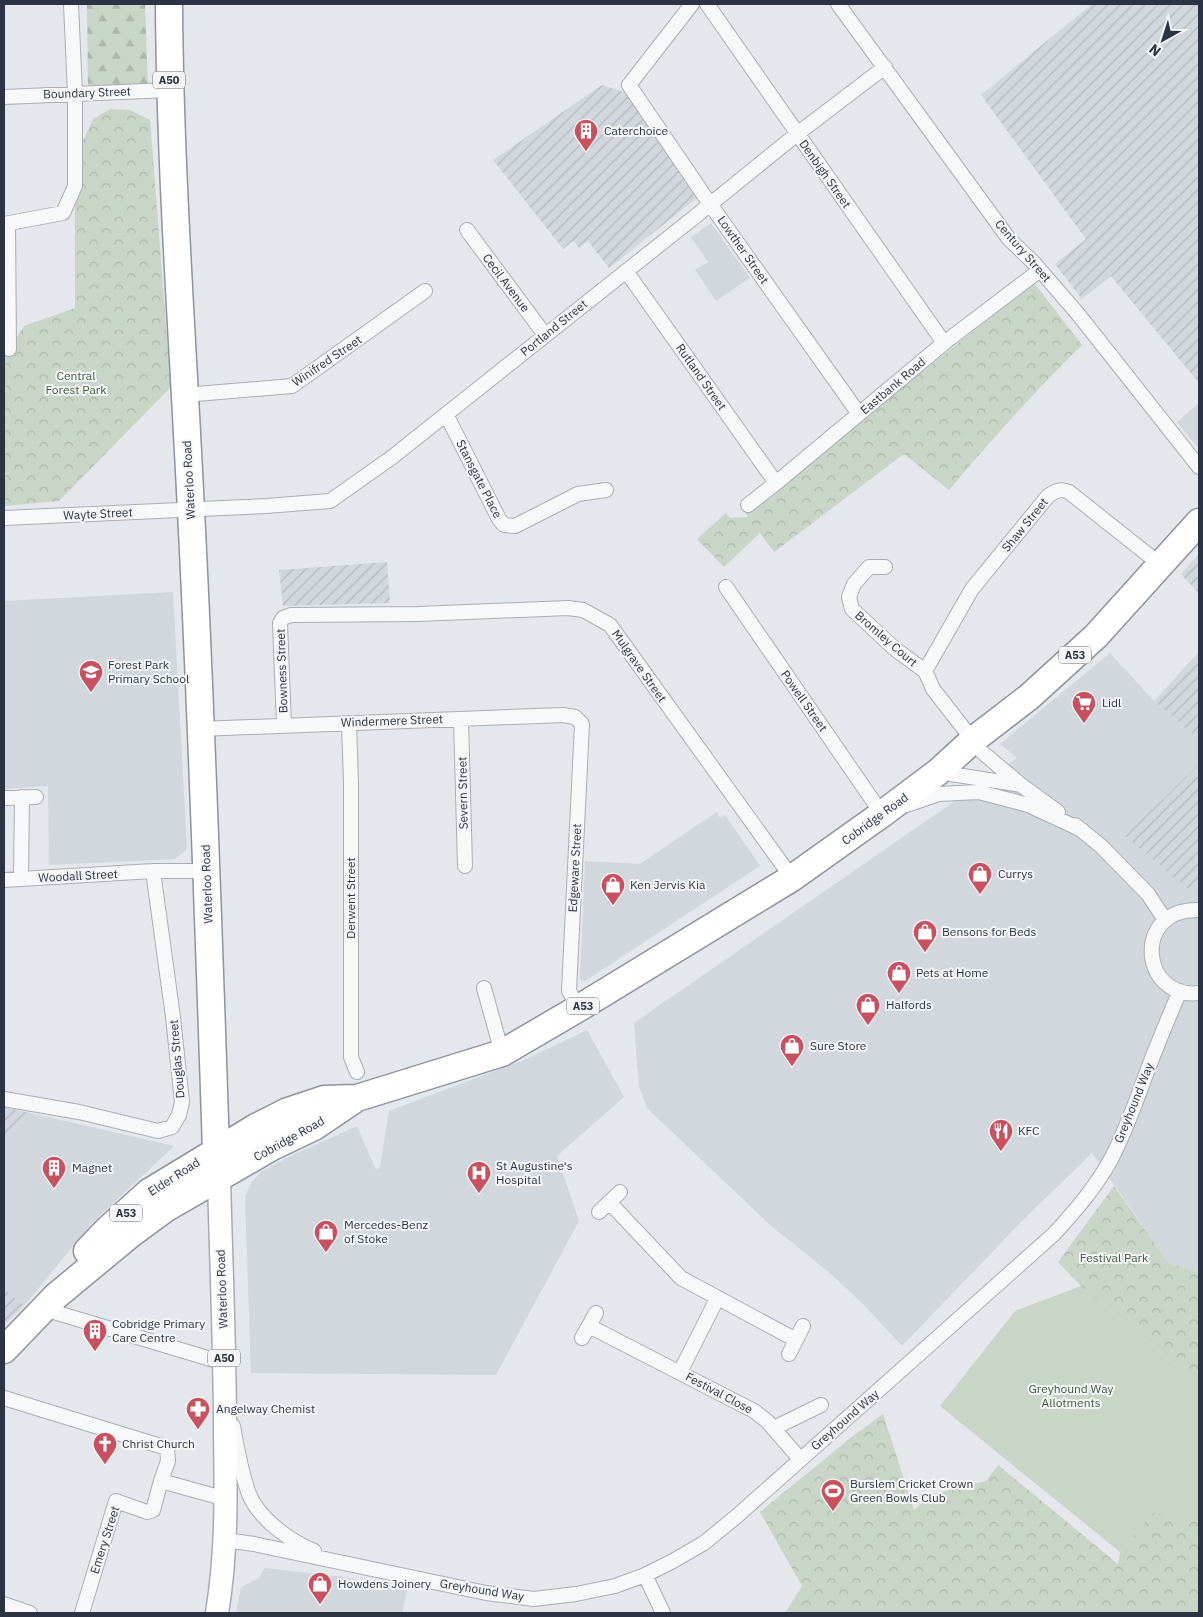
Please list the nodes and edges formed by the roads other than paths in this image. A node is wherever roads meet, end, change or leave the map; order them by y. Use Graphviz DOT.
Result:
graph roads {
  1 [pos="70,4"];
  2 [pos="169,4"];
  3 [pos="692,4"];
  4 [pos="707,4"];
  5 [pos="838,4"];
  6 [pos="885,67"];
  7 [pos="169,90"];
  8 [pos="75,94"];
  9 [pos="4,97"];
  10 [pos="797,134"];
  11 [pos="710,204"];
  12 [pos="6,224"];
  13 [pos="467,230"];
  14 [pos="626,271"];
  15 [pos="1041,272"];
  16 [pos="425,291"];
  17 [pos="6,295"];
  18 [pos="545,335"];
  19 [pos="944,344"];
  20 [pos="9,350"];
  21 [pos="184,395"];
  22 [pos="446,414"];
  23 [pos="859,414"];
  24 [pos="1199,467"];
  25 [pos="776,483"];
  26 [pos="606,490"];
  27 [pos="748,505"];
  28 [pos="191,510"];
  29 [pos="4,518"];
  30 [pos="1199,522"];
  31 [pos="1161,565"];
  32 [pos="885,567"];
  33 [pos="726,587"];
  34 [pos="283,618"];
  35 [pos="925,671"];
  36 [pos="461,719"];
  37 [pos="350,723"];
  38 [pos="582,724"];
  39 [pos="284,725"];
  40 [pos="200,729"];
  41 [pos="973,740"];
  42 [pos="938,772"];
  43 [pos="1021,784"];
  44 [pos="4,798"];
  45 [pos="882,814"];
  46 [pos="1082,830"];
  47 [pos="465,866"];
  48 [pos="153,871"];
  49 [pos="207,871"];
  50 [pos="792,878"];
  51 [pos="21,879"];
  52 [pos="4,880"];
  53 [pos="1199,910"];
  54 [pos="1164,920"];
  55 [pos="484,988"];
  56 [pos="1180,991"];
  57 [pos="1199,993"];
  58 [pos="579,1008"];
  59 [pos="502,1053"];
  60 [pos="357,1072"];
  61 [pos="356,1098"];
  62 [pos="4,1099"];
  63 [pos="216,1150"];
  64 [pos="219,1177"];
  65 [pos="620,1192"];
  66 [pos="717,1299"];
  67 [pos="50,1303"];
  68 [pos="596,1313"];
  69 [pos="803,1326"];
  70 [pos="796,1340"];
  71 [pos="4,1350"];
  72 [pos="789,1354"];
  73 [pos="224,1363"];
  74 [pos="680,1372"];
  75 [pos="225,1389"];
  76 [pos="4,1398"];
  77 [pos="821,1405"];
  78 [pos="774,1428"];
  79 [pos="800,1458"];
  80 [pos="161,1481"];
  81 [pos="226,1499"];
  82 [pos="225,1540"];
  83 [pos="349,1565"];
  84 [pos="645,1575"];
  85 [pos="4,1604"];
  86 [pos="30,1613"];
  87 [pos="82,1613"];
  88 [pos="217,1613"];
  89 [pos="663,1613"];
  1 -- 8 [label="street"];
  2 -- 7 [label="highway, A50"];
  3 -- 11 [label="street, Lowther Street"];
  4 -- 10 [label="street, Denbigh Street"];
  5 -- 6 [label="street, Century Street"];
  6 -- 10 [label="street, Portland Street"];
  6 -- 15 [label="street, Century Street"];
  7 -- 8 [label="street, Boundary Street"];
  7 -- 21 [label="highway, Waterloo Road / A50"];
  8 -- 9 [label="street, Boundary Street"];
  8 -- 12 [label="street"];
  10 -- 11 [label="street, Portland Street"];
  10 -- 19 [label="street, Denbigh Street"];
  11 -- 14 [label="street, Portland Street"];
  11 -- 23 [label="street, Lowther Street"];
  12 -- 17 [label="street"];
  13 -- 18 [label="street, Cecil Avenue"];
  14 -- 18 [label="street, Portland Street"];
  14 -- 25 [label="street, Rutland Street"];
  15 -- 19 [label="street, Eastbank Road"];
  15 -- 24 [label="street, Century Street"];
  16 -- 21 [label="street, Winifred Street"];
  17 -- 20 [label="street"];
  18 -- 22 [label="street, Portland Street"];
  19 -- 23 [label="street, Eastbank Road"];
  21 -- 28 [label="highway, Waterloo Road / A50"];
  22 -- 26 [label="street, Stansgate Place"];
  22 -- 28 [label="street, Portland Street"];
  23 -- 25 [label="street, Eastbank Road"];
  25 -- 27 [label="street, Eastbank Road"];
  28 -- 29 [label="street, Wayte Street"];
  28 -- 40 [label="highway, Waterloo Road / A50"];
  30 -- 31 [label="highway, Cobridge Road / A53"];
  31 -- 35 [label="street, Shaw Street"];
  31 -- 41 [label="highway, Cobridge Road / A53"];
  32 -- 35 [label="street, Bromley Court"];
  33 -- 45 [label="street, Powell Street"];
  34 -- 39 [label="street, Bowness Street"];
  34 -- 50 [label="street, Mulgrave Street"];
  35 -- 41 [label="street"];
  36 -- 37 [label="street, Windermere Street"];
  36 -- 38 [label="street, Windermere Street"];
  36 -- 47 [label="street, Severn Street"];
  37 -- 39 [label="street, Windermere Street"];
  37 -- 60 [label="street, Derwent Street"];
  38 -- 58 [label="street, Edgeware Street"];
  39 -- 40 [label="street, Windermere Street"];
  40 -- 49 [label="highway, Waterloo Road / A50"];
  41 -- 42 [label="highway, Cobridge Road / A53"];
  41 -- 43 [label="street"];
  42 -- 43 [label="street"];
  42 -- 45 [label="highway, Cobridge Road / A53"];
  43 -- 46 [label="street"];
  44 -- 51 [label="street"];
  45 -- 46 [label="street"];
  45 -- 50 [label="highway, Cobridge Road / A53"];
  46 -- 54 [label="street"];
  48 -- 49 [label="street"];
  48 -- 51 [label="street, Woodall Street"];
  48 -- 62 [label="street, Douglas Street"];
  49 -- 63 [label="highway, Waterloo Road / A50"];
  50 -- 58 [label="highway, Cobridge Road / A53"];
  51 -- 52 [label="street, Woodall Street"];
  53 -- 54 [label="street"];
  54 -- 56 [label="street"];
  55 -- 59 [label="street"];
  56 -- 57 [label="street"];
  56 -- 79 [label="street, Greyhound Way"];
  58 -- 59 [label="highway, Cobridge Road / A53"];
  59 -- 61 [label="highway, Cobridge Road / A53"];
  61 -- 63 [label="highway, Cobridge Road / A53"];
  61 -- 64 [label="highway, Cobridge Road / A53"];
  63 -- 64 [label="highway, Waterloo Road / A50"];
  63 -- 67 [label="highway, Elder Road / A53"];
  64 -- 67 [label="highway, Elder Road / A53"];
  64 -- 73 [label="main road, Waterloo Road / A50"];
  65 -- 66 [label="street"];
  66 -- 70 [label="street"];
  66 -- 74 [label="street, Festival Close"];
  67 -- 71 [label="highway, Elder Road / A53"];
  67 -- 73 [label="street"];
  68 -- 74 [label="street, Festival Close"];
  69 -- 70 [label="street"];
  70 -- 72 [label="street"];
  73 -- 75 [label="main road, Waterloo Road / A50"];
  74 -- 78 [label="street, Festival Close"];
  75 -- 81 [label="main road, Waterloo Road / A50"];
  75 -- 83 [label="street, Greyhound Way"];
  76 -- 80 [label="street"];
  77 -- 78 [label="street"];
  78 -- 79 [label="street, Festival Close"];
  79 -- 84 [label="street, Greyhound Way"];
  80 -- 81 [label="street"];
  80 -- 87 [label="street, Emery Street"];
  81 -- 82 [label="main road, Waterloo Road / A50"];
  82 -- 83 [label="street, Greyhound Way"];
  82 -- 88 [label="main road, Waterloo Road / A50"];
  83 -- 84 [label="street, Greyhound Way"];
  84 -- 89 [label="street"];
  85 -- 86 [label="street"];
}
